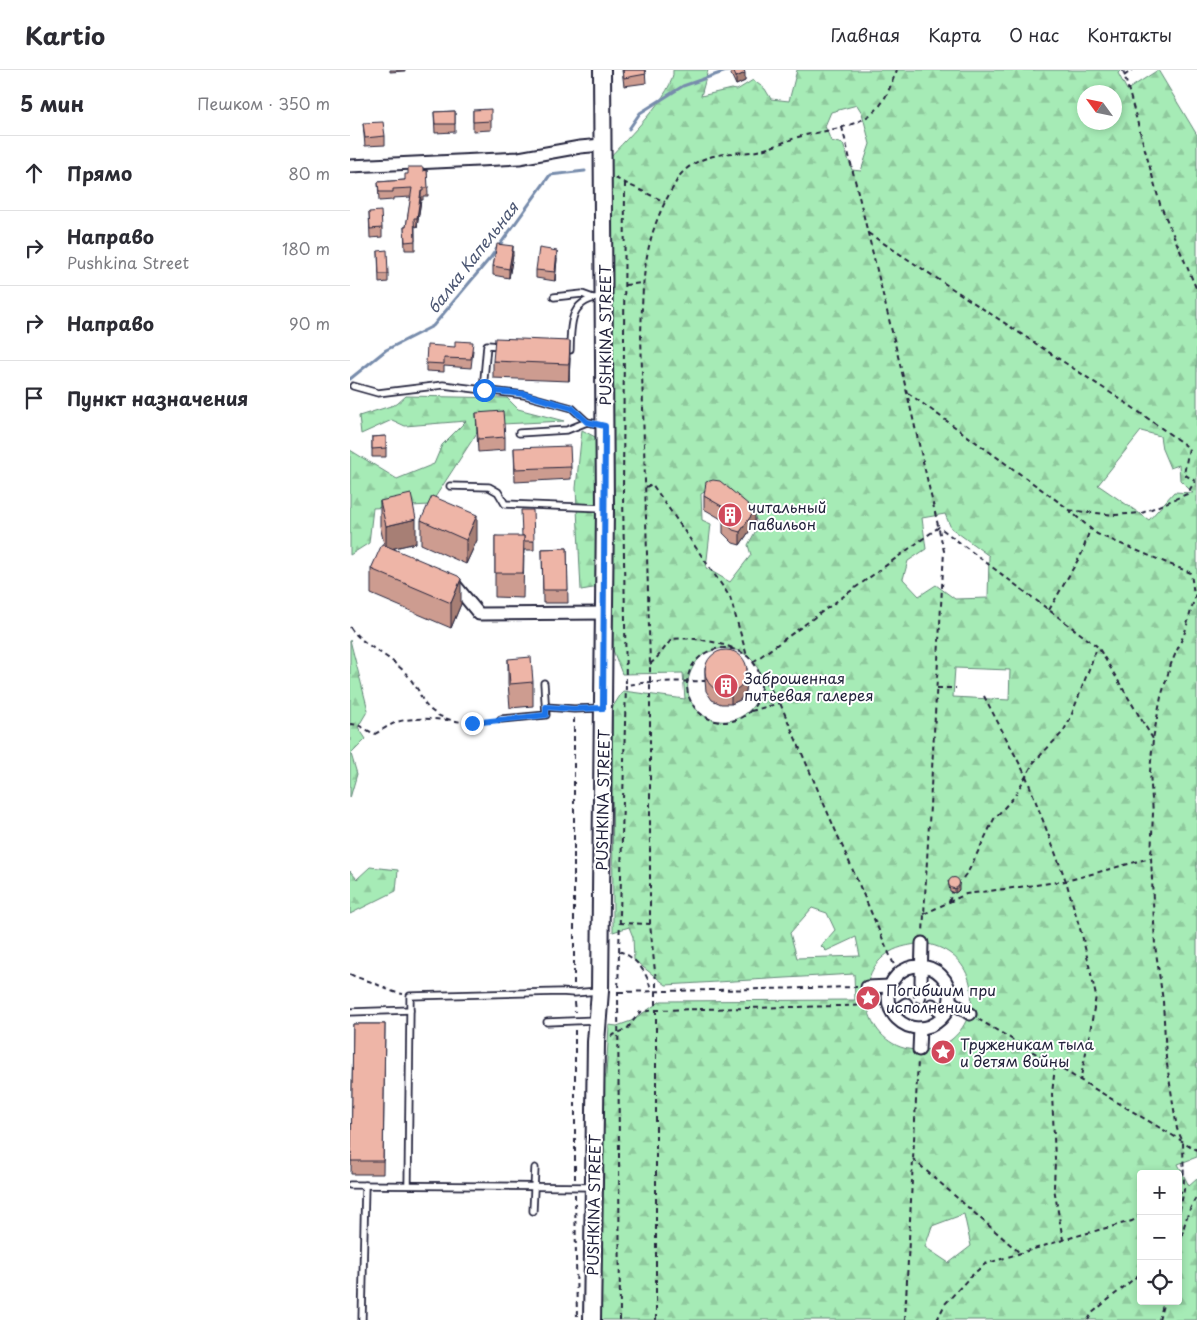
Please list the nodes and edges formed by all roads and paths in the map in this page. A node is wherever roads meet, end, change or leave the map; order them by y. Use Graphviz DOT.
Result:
graph roads {
  1 [pos="602,70"];
  2 [pos="897,70"];
  3 [pos="1123,70"];
  4 [pos="1132,70"];
  5 [pos="1124,76"];
  6 [pos="842,127"];
  7 [pos="602,147"];
  8 [pos="350,166"];
  9 [pos="602,172"];
  10 [pos="625,183"];
  11 [pos="665,202"];
  12 [pos="868,233"];
  13 [pos="642,283"];
  14 [pos="624,286"];
  15 [pos="1197,290"];
  16 [pos="554,297"];
  17 [pos="599,297"];
  18 [pos="505,346"];
  19 [pos="560,349"];
  20 [pos="353,386"];
  21 [pos="484,390"];
  22 [pos="908,392"];
  23 [pos="587,422"];
  24 [pos="605,426"];
  25 [pos="520,433"];
  26 [pos="450,486"];
  27 [pos="646,487"];
  28 [pos="606,508"];
  29 [pos="1068,510"];
  30 [pos="939,528"];
  31 [pos="1090,528"];
  32 [pos="441,579"];
  33 [pos="1197,589"];
  34 [pos="1195,597"];
  35 [pos="1049,610"];
  36 [pos="605,613"];
  37 [pos="350,627"];
  38 [pos="1098,647"];
  39 [pos="739,651"];
  40 [pos="747,656"];
  41 [pos="753,662"];
  42 [pos="650,665"];
  43 [pos="760,674"];
  44 [pos="687,681"];
  45 [pos="705,681"];
  46 [pos="650,682"];
  47 [pos="544,683"];
  48 [pos="626,685"];
  49 [pos="937,688"];
  50 [pos="956,688"];
  51 [pos="984,696"];
  52 [pos="780,703"];
  53 [pos="546,707"];
  54 [pos="603,708"];
  55 [pos="750,711"];
  56 [pos="501,719"];
  57 [pos="452,720"];
  58 [pos="350,724"];
  59 [pos="1153,739"];
  60 [pos="1026,776"];
  61 [pos="1152,857"];
  62 [pos="962,878"];
  63 [pos="1066,881"];
  64 [pos="954,887"];
  65 [pos="950,902"];
  66 [pos="924,914"];
  67 [pos="619,923"];
  68 [pos="650,924"];
  69 [pos="922,943"];
  70 [pos="619,951"];
  71 [pos="922,966"];
  72 [pos="350,974"];
  73 [pos="898,974"];
  74 [pos="890,986"];
  75 [pos="866,987"];
  76 [pos="922,987"];
  77 [pos="600,991"];
  78 [pos="618,992"];
  79 [pos="651,993"];
  80 [pos="656,993"];
  81 [pos="410,996"];
  82 [pos="950,1001"];
  83 [pos="906,1004"];
  84 [pos="932,1005"];
  85 [pos="891,1009"];
  86 [pos="410,1010"];
  87 [pos="656,1010"];
  88 [pos="350,1012"];
  89 [pos="945,1014"];
  90 [pos="970,1014"];
  91 [pos="599,1020"];
  92 [pos="547,1022"];
  93 [pos="920,1028"];
  94 [pos="618,1033"];
  95 [pos="919,1050"];
  96 [pos="1055,1066"];
  97 [pos="1080,1081"];
  98 [pos="1183,1142"];
  99 [pos="1197,1150"];
  100 [pos="913,1158"];
  101 [pos="535,1168"];
  102 [pos="364,1184"];
  103 [pos="350,1185"];
  104 [pos="408,1185"];
  105 [pos="534,1187"];
  106 [pos="594,1187"];
  107 [pos="1184,1190"];
  108 [pos="1197,1196"];
  109 [pos="533,1211"];
  110 [pos="1179,1215"];
  111 [pos="1137,1218"];
  112 [pos="1182,1235"];
  113 [pos="1063,1240"];
  114 [pos="1020,1253"];
  115 [pos="1137,1276"];
  116 [pos="1163,1305"];
  117 [pos="362,1320"];
  118 [pos="592,1320"];
  119 [pos="620,1320"];
  120 [pos="656,1320"];
  121 [pos="905,1320"];
  122 [pos="937,1320"];
  123 [pos="1088,1320"];
  124 [pos="1159,1320"];
  1 -- 7 [label="street, PUSHKINA STREET"];
  2 -- 6 [label="path"];
  3 -- 5 [label="path"];
  4 -- 5 [label="path"];
  5 -- 15 [label="path"];
  6 -- 11 [label="path"];
  6 -- 12 [label="path"];
  7 -- 8 [label="street"];
  7 -- 9 [label="street, PUSHKINA STREET"];
  9 -- 10 [label="path"];
  9 -- 17 [label="street, PUSHKINA STREET"];
  10 -- 11 [label="path"];
  10 -- 14 [label="path"];
  11 -- 13 [label="path"];
  12 -- 22 [label="path"];
  12 -- 29 [label="path"];
  13 -- 14 [label="path"];
  13 -- 27 [label="path"];
  14 -- 48 [label="path"];
  16 -- 17 [label="lane"];
  17 -- 19 [label="lane"];
  17 -- 24 [label="street, PUSHKINA STREET"];
  18 -- 21 [label="lane"];
  20 -- 21 [label="lane"];
  21 -- 23 [label="lane"];
  22 -- 29 [label="path"];
  22 -- 30 [label="path"];
  23 -- 24 [label="lane"];
  23 -- 25 [label="lane"];
  24 -- 28 [label="street, PUSHKINA STREET"];
  26 -- 28 [label="lane"];
  27 -- 40 [label="path"];
  27 -- 42 [label="path"];
  28 -- 36 [label="street, PUSHKINA STREET"];
  29 -- 31 [label="path"];
  30 -- 35 [label="path"];
  30 -- 41 [label="path"];
  30 -- 49 [label="path"];
  31 -- 34 [label="path"];
  31 -- 35 [label="path"];
  32 -- 36 [label="street"];
  33 -- 34 [label="path"];
  34 -- 59 [label="path"];
  35 -- 38 [label="path"];
  36 -- 54 [label="street, PUSHKINA STREET"];
  37 -- 57 [label="path"];
  38 -- 59 [label="path"];
  38 -- 60 [label="path"];
  39 -- 40 [label="path"];
  39 -- 42 [label="path"];
  39 -- 44 [label="path"];
  40 -- 41 [label="path"];
  41 -- 43 [label="path"];
  42 -- 46 [label="path"];
  43 -- 52 [label="path"];
  43 -- 55 [label="path"];
  44 -- 45 [label="path"];
  44 -- 46 [label="path"];
  44 -- 55 [label="path"];
  46 -- 48 [label="path"];
  46 -- 68 [label="path"];
  47 -- 53 [label="lane"];
  48 -- 67 [label="path"];
  49 -- 50 [label="path"];
  49 -- 66 [label="path"];
  51 -- 60 [label="path"];
  52 -- 55 [label="path"];
  52 -- 73 [label="path"];
  53 -- 54 [label="lane"];
  53 -- 56 [label="lane"];
  54 -- 77 [label="street, PUSHKINA STREET"];
  56 -- 57 [label="path"];
  57 -- 58 [label="path"];
  59 -- 61 [label="path"];
  60 -- 62 [label="path"];
  60 -- 63 [label="path"];
  61 -- 63 [label="path"];
  61 -- 98 [label="path"];
  63 -- 65 [label="path"];
  63 -- 97 [label="path"];
  64 -- 65 [label="path"];
  65 -- 66 [label="path"];
  66 -- 69 [label="path"];
  67 -- 68 [label="path"];
  67 -- 70 [label="path"];
  68 -- 80 [label="path"];
  69 -- 71 [label="street"];
  70 -- 78 [label="path"];
  70 -- 79 [label="path"];
  71 -- 73 [label="street"];
  71 -- 76 [label="street"];
  71 -- 82 [label="street"];
  72 -- 81 [label="path"];
  73 -- 74 [label="street"];
  74 -- 75 [label="street"];
  74 -- 85 [label="street"];
  75 -- 80 [label="path"];
  76 -- 76 [label="path"];
  77 -- 81 [label="lane"];
  77 -- 91 [label="street, PUSHKINA STREET"];
  78 -- 79 [label="path"];
  78 -- 94 [label="path"];
  79 -- 80 [label="path"];
  80 -- 87 [label="path"];
  81 -- 86 [label="lane"];
  82 -- 89 [label="street"];
  82 -- 90 [label="street"];
  83 -- 85 [label="street"];
  84 -- 89 [label="street"];
  85 -- 87 [label="path"];
  85 -- 93 [label="street"];
  86 -- 88 [label="lane"];
  86 -- 104 [label="lane"];
  87 -- 94 [label="path"];
  87 -- 120 [label="path"];
  89 -- 93 [label="street"];
  90 -- 96 [label="path"];
  91 -- 92 [label="lane"];
  91 -- 106 [label="street, PUSHKINA STREET"];
  93 -- 95 [label="street"];
  94 -- 119 [label="path"];
  95 -- 100 [label="path"];
  96 -- 97 [label="path"];
  96 -- 113 [label="path"];
  97 -- 98 [label="path"];
  98 -- 99 [label="path"];
  98 -- 107 [label="path"];
  100 -- 114 [label="path"];
  100 -- 121 [label="path"];
  101 -- 105 [label="lane"];
  102 -- 103 [label="lane"];
  102 -- 104 [label="lane"];
  102 -- 117 [label="lane"];
  104 -- 105 [label="lane"];
  105 -- 106 [label="lane"];
  105 -- 109 [label="lane"];
  106 -- 118 [label="street, PUSHKINA STREET"];
  107 -- 110 [label="path"];
  108 -- 112 [label="path"];
  111 -- 113 [label="path"];
  113 -- 114 [label="path"];
  114 -- 122 [label="path"];
  115 -- 123 [label="path"];
  116 -- 124 [label="path"];
}
